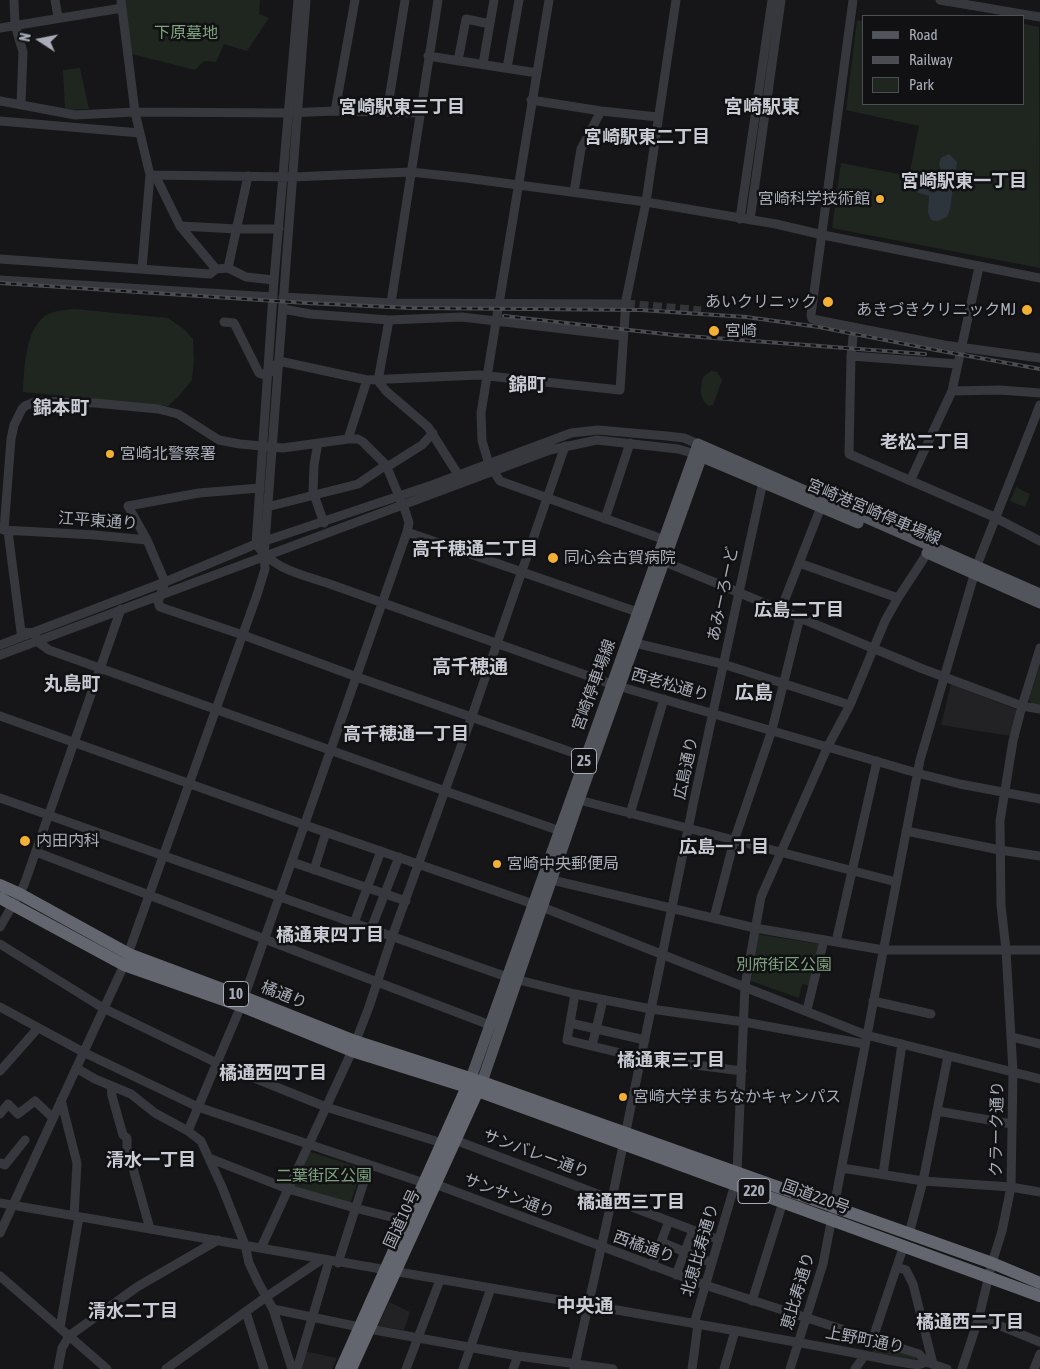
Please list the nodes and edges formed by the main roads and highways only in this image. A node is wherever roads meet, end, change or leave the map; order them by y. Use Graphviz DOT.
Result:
graph roads {
  1 [pos="700,450"];
  2 [pos="976,570"];
  3 [pos="1040,594"];
  4 [pos="1040,603"];
  5 [pos="590,758"];
  6 [pos="564,832"];
  7 [pos="0,885"];
  8 [pos="0,898"];
  9 [pos="17,899"];
  10 [pos="538,906"];
  11 [pos="512,979"];
  12 [pos="474,1085"];
  13 [pos="736,1179"];
  14 [pos="430,1184"];
  15 [pos="907,1240"];
  16 [pos="391,1271"];
  17 [pos="1040,1283"];
  18 [pos="1040,1296"];
  19 [pos="364,1328"];
  20 [pos="341,1369"];
  21 [pos="351,1369"];
  1 -- 2 [label="main road, 宮崎港宮崎停車場線"];
  1 -- 5 [label="main road, 宮崎停車場線 / 25"];
  2 -- 3 [label="main road, 宮崎港宮崎停車場線"];
  2 -- 4 [label="main road, 宮崎港宮崎停車場線"];
  5 -- 6 [label="main road, 宮崎停車場線 / 25"];
  5 -- 6 [label="main road, 宮崎停車場線 / 25"];
  6 -- 10 [label="main road, 宮崎停車場線 / 25"];
  6 -- 10 [label="main road, 宮崎停車場線 / 25"];
  7 -- 9 [label="highway, 橘通り / 10"];
  8 -- 9 [label="highway, 橘通り / 10"];
  9 -- 12 [label="highway, 橘通り / 10"];
  10 -- 11 [label="main road, 宮崎停車場線 / 25"];
  11 -- 12 [label="main road, 宮崎停車場線 / 25"];
  11 -- 12 [label="main road, 宮崎停車場線 / 25"];
  12 -- 13 [label="highway, 国道220号 / 220"];
  12 -- 14 [label="highway, 国道10号"];
  12 -- 14 [label="highway, 国道10号"];
  13 -- 15 [label="highway, 国道220号 / 220"];
  13 -- 15 [label="highway, 国道220号 / 220"];
  14 -- 16 [label="highway, 国道10号"];
  14 -- 16 [label="highway, 国道10号"];
  15 -- 17 [label="highway, 国道220号 / 220"];
  15 -- 18 [label="highway, 国道220号 / 220"];
  16 -- 19 [label="highway, 国道10号"];
  19 -- 20 [label="highway, 国道10号"];
  19 -- 21 [label="highway, 国道10号"];
}
